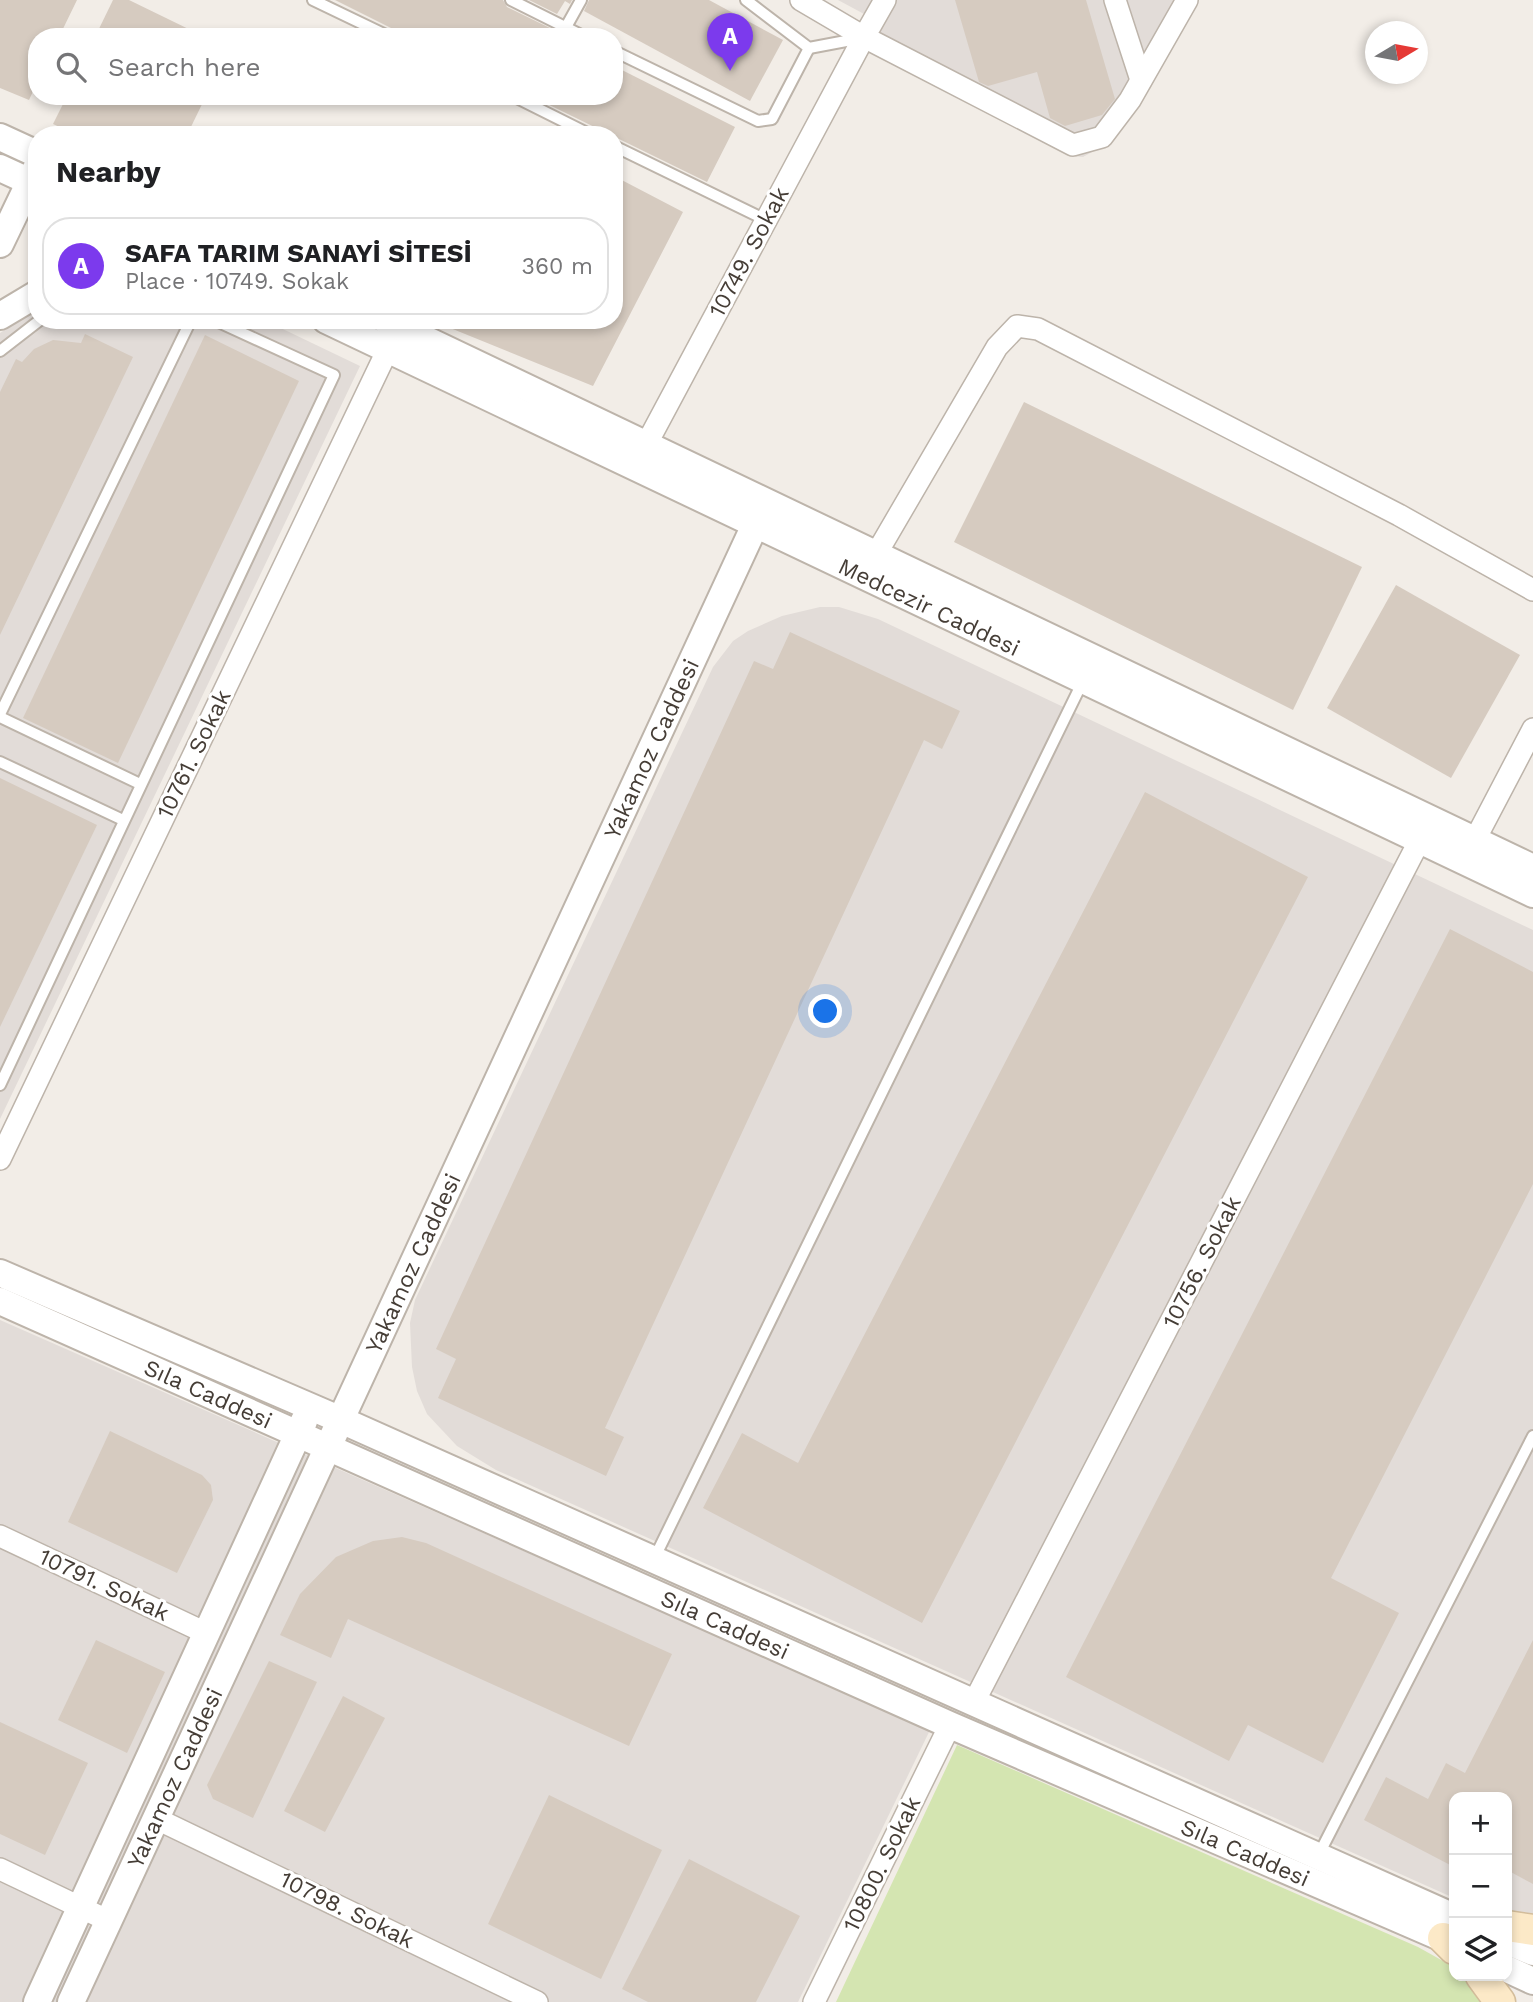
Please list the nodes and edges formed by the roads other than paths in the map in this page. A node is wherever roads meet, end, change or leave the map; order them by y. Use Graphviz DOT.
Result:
graph roads {
  1 [pos="313,0"];
  2 [pos="511,0"];
  3 [pos="581,0"];
  4 [pos="746,0"];
  5 [pos="801,0"];
  6 [pos="885,0"];
  7 [pos="1115,0"];
  8 [pos="1187,0"];
  9 [pos="566,27"];
  10 [pos="371,28"];
  11 [pos="864,37"];
  12 [pos="809,48"];
  13 [pos="623,55"];
  14 [pos="1142,80"];
  15 [pos="531,105"];
  16 [pos="573,126"];
  17 [pos="0,137"];
  18 [pos="28,150"];
  19 [pos="623,150"];
  20 [pos="0,168"];
  21 [pos="28,176"];
  22 [pos="28,190"];
  23 [pos="766,220"];
  24 [pos="0,244"];
  25 [pos="28,299"];
  26 [pos="0,316"];
  27 [pos="28,329"];
  28 [pos="187,329"];
  29 [pos="234,329"];
  30 [pos="345,329"];
  31 [pos="402,329"];
  32 [pos="388,349"];
  33 [pos="0,351"];
  34 [pos="640,456"];
  35 [pos="755,525"];
  36 [pos="875,555"];
  37 [pos="1533,590"];
  38 [pos="1083,681"];
  39 [pos="0,716"];
  40 [pos="1533,729"];
  41 [pos="0,762"];
  42 [pos="140,784"];
  43 [pos="123,820"];
  44 [pos="1425,831"];
  45 [pos="1469,851"];
  46 [pos="1533,868"];
  47 [pos="1533,894"];
  48 [pos="0,1085"];
  49 [pos="0,1159"];
  50 [pos="0,1273"];
  51 [pos="0,1301"];
  52 [pos="311,1407"];
  53 [pos="341,1420"];
  54 [pos="298,1435"];
  55 [pos="1533,1436"];
  56 [pos="328,1449"];
  57 [pos="0,1536"];
  58 [pos="653,1559"];
  59 [pos="208,1634"];
  60 [pos="974,1702"];
  61 [pos="950,1726"];
  62 [pos="157,1819"];
  63 [pos="1318,1856"];
  64 [pos="0,1869"];
  65 [pos="81,1908"];
  66 [pos="109,1921"];
  67 [pos="1512,1927"];
  68 [pos="1533,1930"];
  69 [pos="1449,1935"];
  70 [pos="1449,1936"];
  71 [pos="1512,1943"];
  72 [pos="1533,1952"];
  73 [pos="1512,1971"];
  74 [pos="1485,1981"];
  75 [pos="1533,1981"];
  76 [pos="37,2002"];
  77 [pos="71,2002"];
  78 [pos="537,2002"];
  79 [pos="814,2002"];
  80 [pos="1500,2002"];
  1 -- 10 [label="lane"];
  2 -- 9 [label="lane"];
  3 -- 9 [label="lane"];
  4 -- 12 [label="lane"];
  5 -- 11 [label="street"];
  6 -- 11 [label="street, 10749. Sokak"];
  7 -- 14 [label="street"];
  8 -- 14 [label="street"];
  11 -- 12 [label="lane"];
  11 -- 14 [label="street"];
  11 -- 23 [label="street, 10749. Sokak"];
  12 -- 13 [label="lane"];
  15 -- 16 [label="lane"];
  17 -- 18 [label="street"];
  19 -- 23 [label="lane"];
  20 -- 21 [label="street"];
  22 -- 24 [label="street"];
  23 -- 34 [label="street, 10749. Sokak"];
  25 -- 26 [label="street"];
  27 -- 33 [label="lane"];
  28 -- 39 [label="lane"];
  29 -- 42 [label="lane"];
  30 -- 32 [label="street, Medcezir Caddesi"];
  31 -- 34 [label="street, Medcezir Caddesi"];
  32 -- 34 [label="street, Medcezir Caddesi"];
  32 -- 49 [label="street, 10761. Sokak"];
  34 -- 35 [label="street, Medcezir Caddesi"];
  34 -- 36 [label="street, Medcezir Caddesi"];
  35 -- 38 [label="street, Medcezir Caddesi"];
  35 -- 53 [label="street, Yakamoz Caddesi"];
  36 -- 37 [label="street"];
  36 -- 44 [label="street, Medcezir Caddesi"];
  38 -- 44 [label="street, Medcezir Caddesi"];
  38 -- 58 [label="lane"];
  39 -- 42 [label="lane"];
  40 -- 45 [label="street"];
  41 -- 43 [label="lane"];
  42 -- 43 [label="lane"];
  43 -- 48 [label="lane"];
  44 -- 45 [label="street, Medcezir Caddesi"];
  44 -- 60 [label="street, 10756. Sokak"];
  45 -- 46 [label="street, Medcezir Caddesi"];
  45 -- 47 [label="street, Medcezir Caddesi"];
  50 -- 52 [label="street"];
  51 -- 54 [label="street, Sıla Caddesi"];
  52 -- 53 [label="street"];
  52 -- 54 [label="street, Yakamoz Caddesi"];
  53 -- 56 [label="street, Yakamoz Caddesi"];
  53 -- 58 [label="street"];
  54 -- 56 [label="street, Sıla Caddesi"];
  54 -- 59 [label="street, Yakamoz Caddesi"];
  55 -- 63 [label="lane"];
  56 -- 61 [label="street, Sıla Caddesi"];
  56 -- 62 [label="street, Yakamoz Caddesi"];
  57 -- 59 [label="street, 10791. Sokak"];
  58 -- 60 [label="street"];
  59 -- 65 [label="street, Yakamoz Caddesi"];
  60 -- 63 [label="street"];
  61 -- 70 [label="street, Sıla Caddesi"];
  61 -- 79 [label="street, 10800. Sokak"];
  62 -- 66 [label="street, Yakamoz Caddesi"];
  62 -- 78 [label="street, 10798. Sokak"];
  63 -- 69 [label="street"];
  64 -- 65 [label="street"];
  65 -- 66 [label="street"];
  65 -- 76 [label="street, Yakamoz Caddesi"];
  66 -- 77 [label="street, Yakamoz Caddesi"];
  67 -- 68 [label="main road"];
  71 -- 72 [label="street"];
  73 -- 75 [label="street"];
  74 -- 80 [label="main road"];
}
